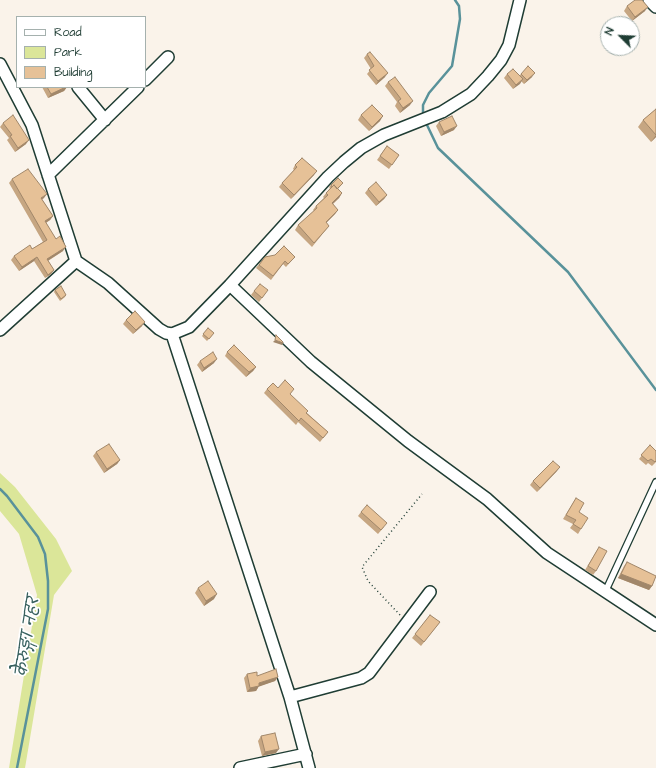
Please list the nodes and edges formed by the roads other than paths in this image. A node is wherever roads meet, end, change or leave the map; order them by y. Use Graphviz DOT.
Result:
graph roads {
  1 [pos="520,0"];
  2 [pos="650,0"];
  3 [pos="656,7"];
  4 [pos="168,57"];
  5 [pos="0,64"];
  6 [pos="146,79"];
  7 [pos="79,88"];
  8 [pos="137,88"];
  9 [pos="105,120"];
  10 [pos="48,175"];
  11 [pos="76,261"];
  12 [pos="230,285"];
  13 [pos="0,330"];
  14 [pos="172,334"];
  15 [pos="656,482"];
  16 [pos="606,590"];
  17 [pos="430,592"];
  18 [pos="656,625"];
  19 [pos="290,697"];
  20 [pos="306,754"];
  21 [pos="240,768"];
  22 [pos="309,768"];
  1 -- 12 [label="street"];
  2 -- 3 [label="street"];
  4 -- 6 [label="street"];
  5 -- 10 [label="street"];
  7 -- 9 [label="street"];
  8 -- 9 [label="street"];
  9 -- 10 [label="street"];
  10 -- 11 [label="street"];
  11 -- 13 [label="street"];
  11 -- 14 [label="street"];
  12 -- 14 [label="street"];
  12 -- 16 [label="street"];
  14 -- 19 [label="street"];
  15 -- 16 [label="lane"];
  16 -- 18 [label="street"];
  17 -- 19 [label="street"];
  19 -- 20 [label="street"];
  20 -- 21 [label="street"];
  20 -- 22 [label="street"];
}
